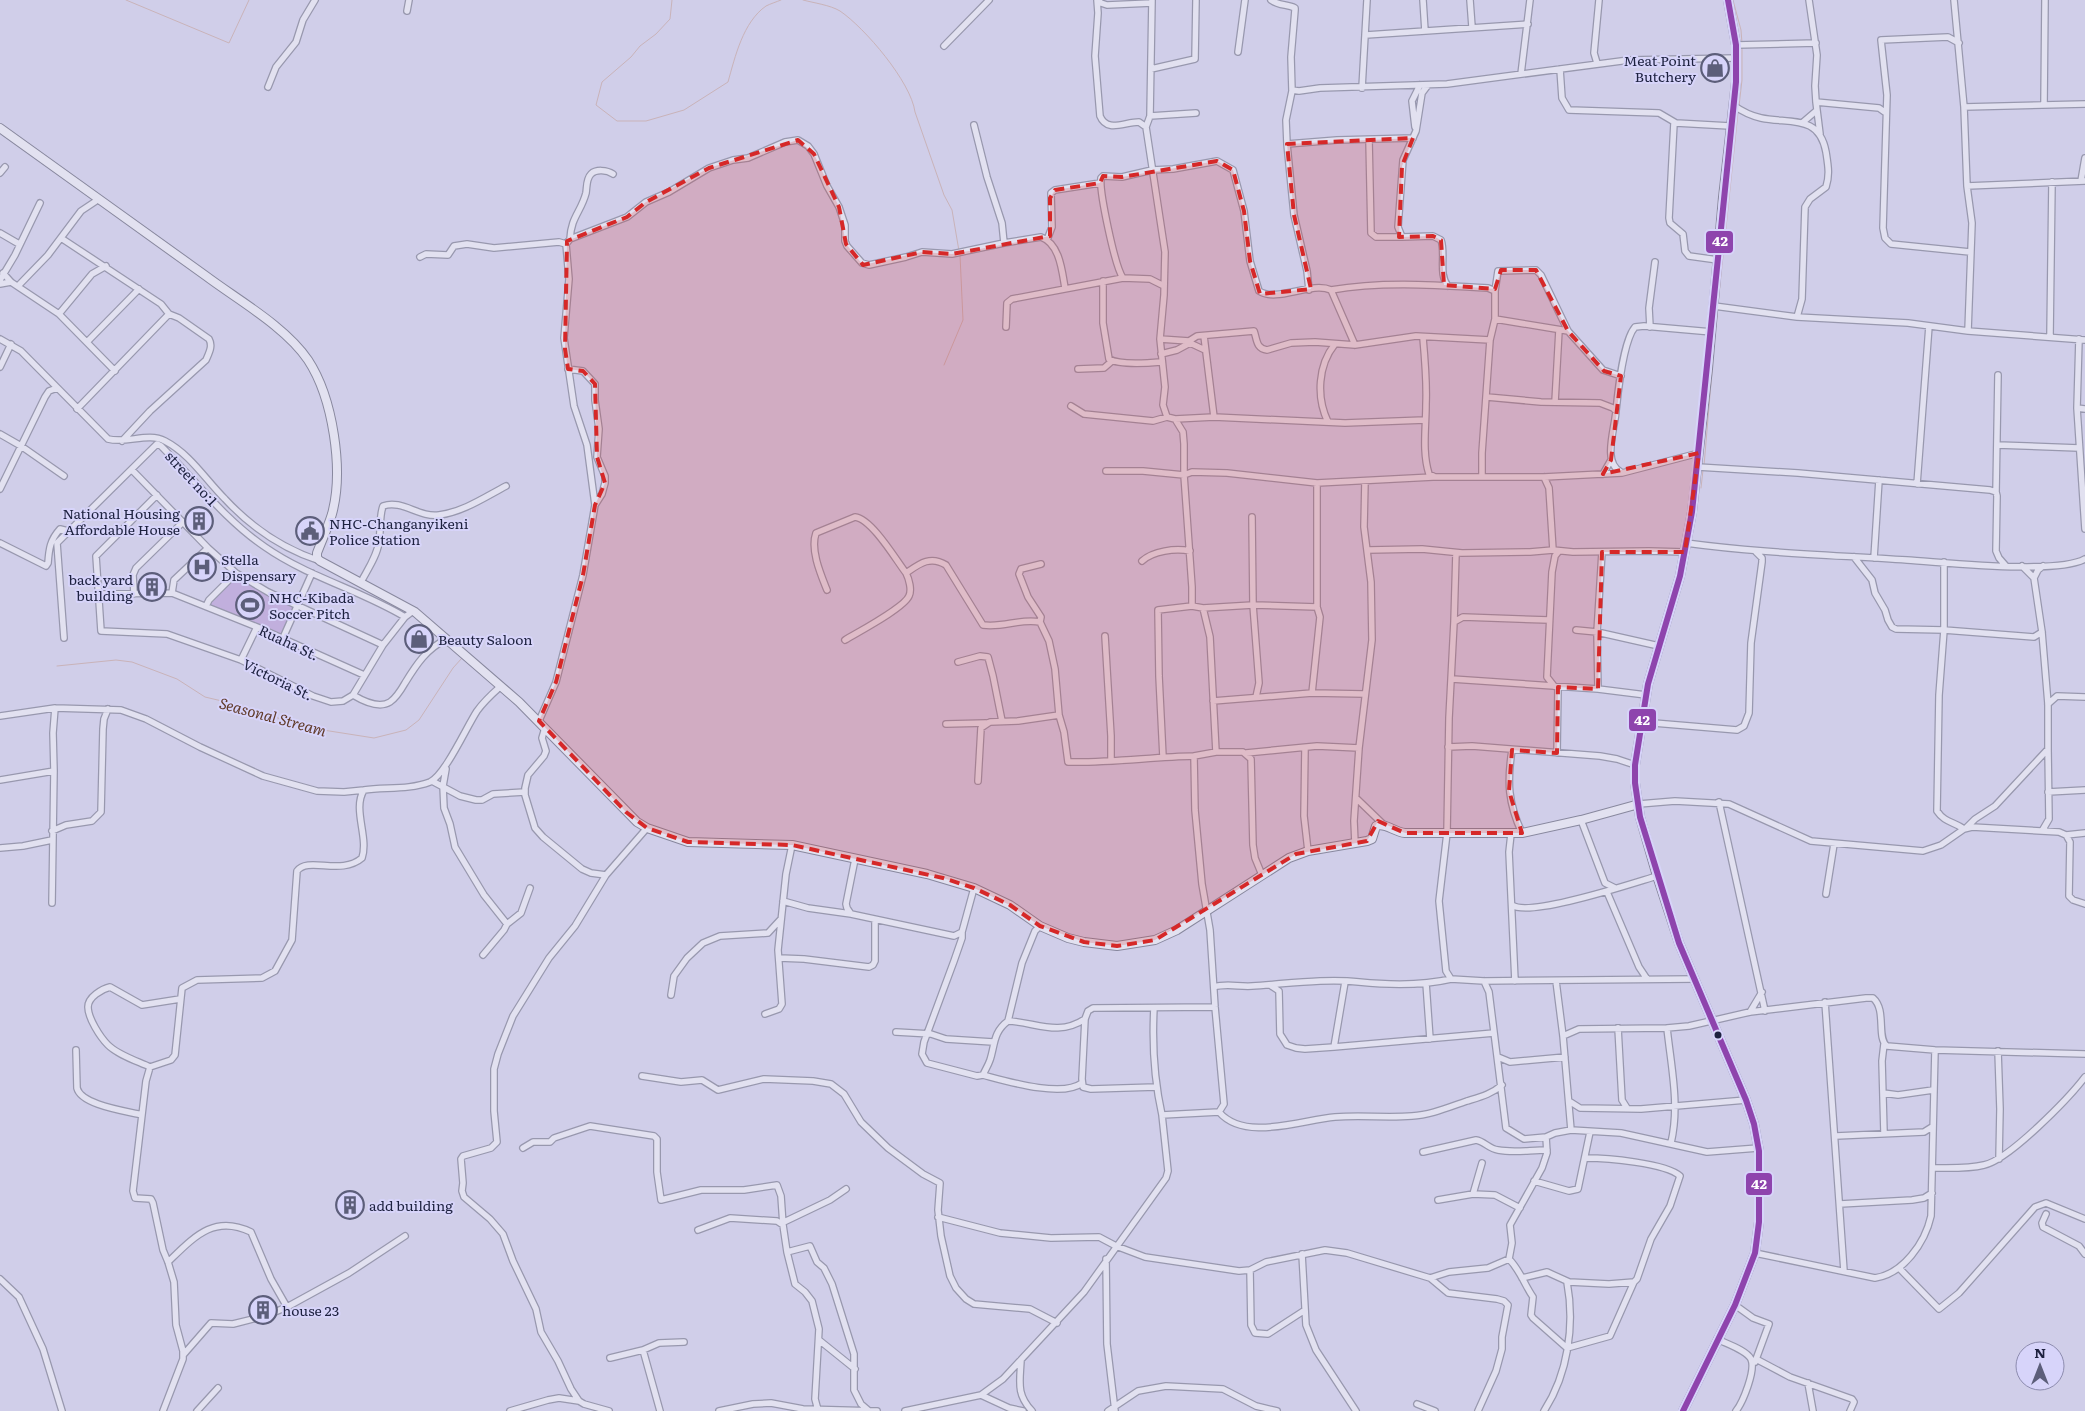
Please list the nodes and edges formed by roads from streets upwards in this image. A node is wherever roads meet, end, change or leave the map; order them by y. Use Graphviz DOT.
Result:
graph roads {
  1 [pos="315,0"];
  2 [pos="409,0"];
  3 [pos="990,0"];
  4 [pos="1098,0"];
  5 [pos="1196,0"];
  6 [pos="1245,0"];
  7 [pos="1272,0"];
  8 [pos="1367,0"];
  9 [pos="1423,0"];
  10 [pos="1470,0"];
  11 [pos="1530,0"];
  12 [pos="1599,0"];
  13 [pos="1728,0"];
  14 [pos="1809,0"];
  15 [pos="1954,0"];
  16 [pos="2045,0"];
  17 [pos="1152,2"];
  18 [pos="1105,5"];
  19 [pos="407,11"];
  20 [pos="1098,13"];
  21 [pos="1528,24"];
  22 [pos="1472,27"];
  23 [pos="1425,31"];
  24 [pos="1366,35"];
  25 [pos="1816,43"];
  26 [pos="1958,43"];
  27 [pos="1736,45"];
  28 [pos="944,46"];
  29 [pos="1238,52"];
  30 [pos="1737,58"];
  31 [pos="1598,63"];
  32 [pos="1151,69"];
  33 [pos="1560,69"];
  34 [pos="1521,74"];
  35 [pos="1420,85"];
  36 [pos="1428,85"];
  37 [pos="268,87"];
  38 [pos="1362,88"];
  39 [pos="1292,90"];
  40 [pos="1816,102"];
  41 [pos="1733,104"];
  42 [pos="2085,104"];
  43 [pos="2044,105"];
  44 [pos="1964,107"];
  45 [pos="1816,110"];
  46 [pos="1886,113"];
  47 [pos="1196,114"];
  48 [pos="1150,116"];
  49 [pos="1674,123"];
  50 [pos="1802,123"];
  51 [pos="974,125"];
  52 [pos="1730,126"];
  53 [pos="0,128"];
  54 [pos="1146,128"];
  55 [pos="1416,131"];
  56 [pos="1820,134"];
  57 [pos="1412,138"];
  58 [pos="1369,140"];
  59 [pos="1287,144"];
  60 [pos="2085,158"];
  61 [pos="6,167"];
  62 [pos="1152,170"];
  63 [pos="0,173"];
  64 [pos="613,174"];
  65 [pos="1100,181"];
  66 [pos="2083,181"];
  67 [pos="2052,182"];
  68 [pos="1967,186"];
  69 [pos="99,199"];
  70 [pos="40,202"];
  71 [pos="0,233"];
  72 [pos="1402,237"];
  73 [pos="61,238"];
  74 [pos="1047,240"];
  75 [pos="568,241"];
  76 [pos="1004,243"];
  77 [pos="20,244"];
  78 [pos="1970,252"];
  79 [pos="420,257"];
  80 [pos="1718,260"];
  81 [pos="1655,262"];
  82 [pos="106,266"];
  83 [pos="3,273"];
  84 [pos="1122,278"];
  85 [pos="1164,279"];
  86 [pos="0,280"];
  87 [pos="1103,281"];
  88 [pos="1156,281"];
  89 [pos="11,282"];
  90 [pos="0,284"];
  91 [pos="18,286"];
  92 [pos="1164,286"];
  93 [pos="1448,286"];
  94 [pos="1065,288"];
  95 [pos="138,289"];
  96 [pos="1309,290"];
  97 [pos="1331,290"];
  98 [pos="1495,291"];
  99 [pos="1714,306"];
  100 [pos="59,314"];
  101 [pos="169,314"];
  102 [pos="1797,317"];
  103 [pos="1495,319"];
  104 [pos="1929,326"];
  105 [pos="1006,327"];
  106 [pos="1650,327"];
  107 [pos="1559,330"];
  108 [pos="1568,331"];
  109 [pos="1968,331"];
  110 [pos="1712,332"];
  111 [pos="1204,336"];
  112 [pos="2050,336"];
  113 [pos="1423,338"];
  114 [pos="0,339"];
  115 [pos="1160,339"];
  116 [pos="2082,339"];
  117 [pos="1490,340"];
  118 [pos="87,342"];
  119 [pos="1189,342"];
  120 [pos="11,344"];
  121 [pos="1335,344"];
  122 [pos="1355,345"];
  123 [pos="1205,350"];
  124 [pos="1161,354"];
  125 [pos="1112,361"];
  126 [pos="1162,362"];
  127 [pos="0,366"];
  128 [pos="568,369"];
  129 [pos="1078,369"];
  130 [pos="115,371"];
  131 [pos="1998,375"];
  132 [pos="1621,376"];
  133 [pos="57,388"];
  134 [pos="1487,397"];
  135 [pos="1555,402"];
  136 [pos="1071,406"];
  137 [pos="2077,408"];
  138 [pos="77,409"];
  139 [pos="2085,409"];
  140 [pos="1616,411"];
  141 [pos="1167,417"];
  142 [pos="1214,417"];
  143 [pos="1175,419"];
  144 [pos="1425,420"];
  145 [pos="1328,422"];
  146 [pos="0,434"];
  147 [pos="122,440"];
  148 [pos="1997,445"];
  149 [pos="22,446"];
  150 [pos="2079,448"];
  151 [pos="1699,453"];
  152 [pos="1611,460"];
  153 [pos="1484,464"];
  154 [pos="1698,467"];
  155 [pos="132,470"];
  156 [pos="1106,471"];
  157 [pos="1622,473"];
  158 [pos="1603,474"];
  159 [pos="1184,475"];
  160 [pos="64,476"];
  161 [pos="1435,477"];
  162 [pos="1482,477"];
  163 [pos="1493,477"];
  164 [pos="1544,477"];
  165 [pos="1558,477"];
  166 [pos="1879,480"];
  167 [pos="1365,481"];
  168 [pos="1317,483"];
  169 [pos="1917,484"];
  170 [pos="506,486"];
  171 [pos="1549,488"];
  172 [pos="0,489"];
  173 [pos="2083,489"];
  174 [pos="1996,492"];
  175 [pos="157,496"];
  176 [pos="595,505"];
  177 [pos="1252,517"];
  178 [pos="183,522"];
  179 [pos="2085,529"];
  180 [pos="68,530"];
  181 [pos="0,543"];
  182 [pos="208,548"];
  183 [pos="1685,548"];
  184 [pos="1190,550"];
  185 [pos="1368,550"];
  186 [pos="1556,550"];
  187 [pos="1756,551"];
  188 [pos="1996,551"];
  189 [pos="1602,552"];
  190 [pos="1456,553"];
  191 [pos="1854,557"];
  192 [pos="1874,558"];
  193 [pos="320,561"];
  194 [pos="1142,561"];
  195 [pos="2084,561"];
  196 [pos="1944,562"];
  197 [pos="1041,564"];
  198 [pos="1988,565"];
  199 [pos="2006,566"];
  200 [pos="2022,566"];
  201 [pos="2044,566"];
  202 [pos="236,573"];
  203 [pos="312,573"];
  204 [pos="906,573"];
  205 [pos="2034,578"];
  206 [pos="360,582"];
  207 [pos="828,590"];
  208 [pos="172,593"];
  209 [pos="98,594"];
  210 [pos="134,594"];
  211 [pos="1253,605"];
  212 [pos="206,606"];
  213 [pos="297,606"];
  214 [pos="1192,606"];
  215 [pos="1317,607"];
  216 [pos="1203,608"];
  217 [pos="413,611"];
  218 [pos="405,617"];
  219 [pos="1549,620"];
  220 [pos="1040,622"];
  221 [pos="1454,622"];
  222 [pos="256,627"];
  223 [pos="1576,630"];
  224 [pos="1944,630"];
  225 [pos="1597,632"];
  226 [pos="2042,632"];
  227 [pos="1105,636"];
  228 [pos="2034,637"];
  229 [pos="64,638"];
  230 [pos="447,639"];
  231 [pos="282,640"];
  232 [pos="845,640"];
  233 [pos="2042,642"];
  234 [pos="383,645"];
  235 [pos="1659,646"];
  236 [pos="241,660"];
  237 [pos="958,662"];
  238 [pos="364,675"];
  239 [pos="1547,676"];
  240 [pos="1452,679"];
  241 [pos="1543,685"];
  242 [pos="501,686"];
  243 [pos="1556,686"];
  244 [pos="1598,689"];
  245 [pos="1312,693"];
  246 [pos="1364,694"];
  247 [pos="353,695"];
  248 [pos="1646,695"];
  249 [pos="2085,696"];
  250 [pos="1256,697"];
  251 [pos="1213,701"];
  252 [pos="2048,704"];
  253 [pos="55,708"];
  254 [pos="108,709"];
  255 [pos="1060,714"];
  256 [pos="0,716"];
  257 [pos="539,721"];
  258 [pos="1002,721"];
  259 [pos="1642,722"];
  260 [pos="986,723"];
  261 [pos="946,724"];
  262 [pos="545,728"];
  263 [pos="1448,747"];
  264 [pos="1305,748"];
  265 [pos="1359,748"];
  266 [pos="2048,749"];
  267 [pos="1512,750"];
  268 [pos="1216,752"];
  269 [pos="1246,753"];
  270 [pos="1557,753"];
  271 [pos="1194,756"];
  272 [pos="1163,757"];
  273 [pos="1110,761"];
  274 [pos="1635,765"];
  275 [pos="446,767"];
  276 [pos="54,771"];
  277 [pos="0,780"];
  278 [pos="432,781"];
  279 [pos="978,781"];
  280 [pos="443,786"];
  281 [pos="364,790"];
  282 [pos="2085,790"];
  283 [pos="525,792"];
  284 [pos="2048,792"];
  285 [pos="1356,798"];
  286 [pos="1719,802"];
  287 [pos="1639,804"];
  288 [pos="1581,820"];
  289 [pos="2049,821"];
  290 [pos="1383,824"];
  291 [pos="647,828"];
  292 [pos="1965,828"];
  293 [pos="52,831"];
  294 [pos="2042,831"];
  295 [pos="2059,832"];
  296 [pos="1447,833"];
  297 [pos="1522,833"];
  298 [pos="2085,833"];
  299 [pos="1511,834"];
  300 [pos="2066,835"];
  301 [pos="52,840"];
  302 [pos="1355,843"];
  303 [pos="1834,844"];
  304 [pos="792,845"];
  305 [pos="0,848"];
  306 [pos="1308,851"];
  307 [pos="854,859"];
  308 [pos="606,875"];
  309 [pos="1262,875"];
  310 [pos="1657,876"];
  311 [pos="530,888"];
  312 [pos="974,888"];
  313 [pos="1615,888"];
  314 [pos="1607,892"];
  315 [pos="1826,894"];
  316 [pos="783,902"];
  317 [pos="52,903"];
  318 [pos="2085,904"];
  319 [pos="1512,905"];
  320 [pos="1521,909"];
  321 [pos="1208,911"];
  322 [pos="852,914"];
  323 [pos="1513,916"];
  324 [pos="780,920"];
  325 [pos="875,921"];
  326 [pos="507,924"];
  327 [pos="1040,926"];
  328 [pos="962,932"];
  329 [pos="484,955"];
  330 [pos="779,958"];
  331 [pos="1451,979"];
  332 [pos="1648,979"];
  333 [pos="1695,979"];
  334 [pos="1484,981"];
  335 [pos="1515,981"];
  336 [pos="1556,981"];
  337 [pos="1345,982"];
  338 [pos="1426,983"];
  339 [pos="1270,985"];
  340 [pos="1214,987"];
  341 [pos="1762,992"];
  342 [pos="671,995"];
  343 [pos="180,999"];
  344 [pos="1825,1002"];
  345 [pos="1214,1007"];
  346 [pos="1154,1008"];
  347 [pos="1766,1011"];
  348 [pos="1750,1012"];
  349 [pos="765,1014"];
  350 [pos="1085,1019"];
  351 [pos="1711,1020"];
  352 [pos="1008,1021"];
  353 [pos="1618,1028"];
  354 [pos="1667,1028"];
  355 [pos="896,1032"];
  356 [pos="1494,1033"];
  357 [pos="926,1034"];
  358 [pos="1563,1036"];
  359 [pos="1430,1039"];
  360 [pos="993,1042"];
  361 [pos="1884,1044"];
  362 [pos="1334,1047"];
  363 [pos="76,1050"];
  364 [pos="1935,1050"];
  365 [pos="1998,1051"];
  366 [pos="2085,1054"];
  367 [pos="1565,1056"];
  368 [pos="1498,1057"];
  369 [pos="1506,1062"];
  370 [pos="150,1067"];
  371 [pos="1500,1070"];
  372 [pos="983,1075"];
  373 [pos="642,1076"];
  374 [pos="2085,1076"];
  375 [pos="1082,1083"];
  376 [pos="1502,1085"];
  377 [pos="1156,1087"];
  378 [pos="1933,1090"];
  379 [pos="1883,1093"];
  380 [pos="1746,1100"];
  381 [pos="1569,1101"];
  382 [pos="1676,1107"];
  383 [pos="1580,1108"];
  384 [pos="1627,1108"];
  385 [pos="1218,1112"];
  386 [pos="1570,1113"];
  387 [pos="142,1115"];
  388 [pos="1162,1115"];
  389 [pos="1932,1127"];
  390 [pos="1571,1130"];
  391 [pos="1590,1132"];
  392 [pos="1924,1132"];
  393 [pos="1884,1133"];
  394 [pos="1836,1136"];
  395 [pos="1546,1137"];
  396 [pos="1932,1138"];
  397 [pos="1671,1143"];
  398 [pos="523,1148"];
  399 [pos="1758,1148"];
  400 [pos="1547,1150"];
  401 [pos="1423,1152"];
  402 [pos="1586,1158"];
  403 [pos="1999,1159"];
  404 [pos="1482,1163"];
  405 [pos="1933,1168"];
  406 [pos="1534,1182"];
  407 [pos="846,1189"];
  408 [pos="1932,1193"];
  409 [pos="1473,1194"];
  410 [pos="1438,1200"];
  411 [pos="1840,1204"];
  412 [pos="1520,1208"];
  413 [pos="2046,1214"];
  414 [pos="938,1217"];
  415 [pos="2085,1219"];
  416 [pos="784,1224"];
  417 [pos="698,1230"];
  418 [pos="405,1236"];
  419 [pos="1116,1246"];
  420 [pos="787,1252"];
  421 [pos="1755,1253"];
  422 [pos="1302,1254"];
  423 [pos="2085,1254"];
  424 [pos="1509,1258"];
  425 [pos="1106,1259"];
  426 [pos="168,1262"];
  427 [pos="1899,1268"];
  428 [pos="1250,1270"];
  429 [pos="1844,1271"];
  430 [pos="1430,1278"];
  431 [pos="1522,1278"];
  432 [pos="0,1279"];
  433 [pos="1566,1282"];
  434 [pos="1634,1282"];
  435 [pos="1735,1305"];
  436 [pos="287,1307"];
  437 [pos="1305,1310"];
  438 [pos="1057,1323"];
  439 [pos="1717,1339"];
  440 [pos="819,1340"];
  441 [pos="684,1342"];
  442 [pos="1567,1348"];
  443 [pos="643,1350"];
  444 [pos="184,1354"];
  445 [pos="610,1358"];
  446 [pos="1756,1359"];
  447 [pos="1021,1360"];
  448 [pos="1753,1366"];
  449 [pos="855,1369"];
  450 [pos="1808,1383"];
  451 [pos="218,1388"];
  452 [pos="981,1394"];
  453 [pos="579,1401"];
  454 [pos="753,1404"];
  455 [pos="1417,1404"];
  456 [pos="818,1410"];
  457 [pos="865,1410"];
  458 [pos="1009,1410"];
  459 [pos="1112,1410"];
  460 [pos="62,1411"];
  461 [pos="163,1411"];
  462 [pos="197,1411"];
  463 [pos="510,1411"];
  464 [pos="609,1411"];
  465 [pos="660,1411"];
  466 [pos="718,1411"];
  467 [pos="753,1411"];
  468 [pos="877,1411"];
  469 [pos="905,1411"];
  470 [pos="1022,1411"];
  471 [pos="1032,1411"];
  472 [pos="1277,1411"];
  473 [pos="1356,1411"];
  474 [pos="1435,1411"];
  475 [pos="1478,1411"];
  476 [pos="1544,1411"];
  477 [pos="1683,1411"];
  478 [pos="1736,1411"];
  479 [pos="1814,1411"];
  480 [pos="1850,1411"];
  1 -- 37 [label="street"];
  2 -- 19 [label="street"];
  3 -- 28 [label="street"];
  4 -- 18 [label="street"];
  4 -- 20 [label="street"];
  5 -- 32 [label="street"];
  6 -- 29 [label="street"];
  7 -- 39 [label="street"];
  8 -- 24 [label="street"];
  9 -- 23 [label="street"];
  10 -- 22 [label="street"];
  11 -- 21 [label="street"];
  12 -- 31 [label="street"];
  13 -- 27 [label="street"];
  14 -- 25 [label="street"];
  15 -- 26 [label="street"];
  16 -- 43 [label="street"];
  17 -- 18 [label="street"];
  17 -- 32 [label="street"];
  18 -- 20 [label="street"];
  20 -- 54 [label="street"];
  21 -- 22 [label="street"];
  21 -- 34 [label="street"];
  22 -- 23 [label="street"];
  23 -- 24 [label="street"];
  24 -- 38 [label="street"];
  25 -- 27 [label="street"];
  25 -- 40 [label="street"];
  26 -- 44 [label="street"];
  26 -- 46 [label="street"];
  27 -- 30 [label="street"];
  30 -- 31 [label="street"];
  30 -- 41 [label="street"];
  31 -- 33 [label="street"];
  32 -- 48 [label="street"];
  33 -- 34 [label="street"];
  33 -- 52 [label="street"];
  34 -- 36 [label="street"];
  35 -- 36 [label="street"];
  35 -- 38 [label="street"];
  35 -- 55 [label="street"];
  36 -- 55 [label="street"];
  38 -- 39 [label="street"];
  39 -- 59 [label="street"];
  40 -- 45 [label="street"];
  40 -- 46 [label="street"];
  41 -- 50 [label="street"];
  41 -- 52 [label="street"];
  42 -- 43 [label="street"];
  43 -- 44 [label="street"];
  44 -- 68 [label="street"];
  45 -- 50 [label="street"];
  45 -- 56 [label="street"];
  46 -- 78 [label="street"];
  47 -- 48 [label="street"];
  48 -- 54 [label="street"];
  49 -- 80 [label="street"];
  50 -- 56 [label="street"];
  51 -- 76 [label="street"];
  52 -- 80 [label="street"];
  53 -- 69 [label="street"];
  54 -- 62 [label="street"];
  55 -- 57 [label="street"];
  56 -- 102 [label="street"];
  57 -- 58 [label="street"];
  57 -- 72 [label="street"];
  58 -- 59 [label="street"];
  58 -- 72 [label="street"];
  59 -- 96 [label="street"];
  60 -- 66 [label="street"];
  61 -- 63 [label="street"];
  62 -- 65 [label="street"];
  62 -- 85 [label="street"];
  62 -- 96 [label="street"];
  64 -- 75 [label="street"];
  65 -- 74 [label="street"];
  65 -- 84 [label="street"];
  66 -- 67 [label="street"];
  67 -- 68 [label="street"];
  67 -- 112 [label="street"];
  68 -- 78 [label="street"];
  69 -- 73 [label="street"];
  69 -- 193 [label="street"];
  70 -- 77 [label="street"];
  71 -- 77 [label="street"];
  72 -- 93 [label="street"];
  73 -- 82 [label="street"];
  73 -- 91 [label="street"];
  74 -- 76 [label="street"];
  74 -- 94 [label="street"];
  75 -- 76 [label="street"];
  75 -- 79 [label="street"];
  75 -- 128 [label="street"];
  77 -- 83 [label="street"];
  78 -- 109 [label="street"];
  80 -- 99 [label="street"];
  81 -- 106 [label="street"];
  82 -- 95 [label="street"];
  82 -- 100 [label="street"];
  83 -- 86 [label="street"];
  83 -- 89 [label="street"];
  84 -- 87 [label="street"];
  84 -- 88 [label="street"];
  85 -- 88 [label="street"];
  85 -- 92 [label="street"];
  87 -- 94 [label="street"];
  87 -- 125 [label="street"];
  88 -- 92 [label="street"];
  89 -- 90 [label="street"];
  89 -- 91 [label="street"];
  91 -- 100 [label="street"];
  92 -- 115 [label="street"];
  93 -- 97 [label="street"];
  93 -- 98 [label="street"];
  94 -- 105 [label="street"];
  95 -- 101 [label="street"];
  95 -- 118 [label="street"];
  96 -- 97 [label="street"];
  97 -- 122 [label="street"];
  98 -- 103 [label="street"];
  98 -- 108 [label="street"];
  99 -- 102 [label="street"];
  99 -- 110 [label="street"];
  100 -- 118 [label="street"];
  101 -- 130 [label="street"];
  101 -- 147 [label="street"];
  102 -- 104 [label="street"];
  103 -- 107 [label="street"];
  103 -- 117 [label="street"];
  104 -- 109 [label="street"];
  104 -- 169 [label="street"];
  106 -- 110 [label="street"];
  106 -- 132 [label="street"];
  107 -- 108 [label="street"];
  107 -- 135 [label="street"];
  108 -- 132 [label="street"];
  109 -- 112 [label="street"];
  110 -- 151 [label="street"];
  111 -- 119 [label="street"];
  111 -- 121 [label="street"];
  111 -- 123 [label="street"];
  112 -- 116 [label="street"];
  113 -- 117 [label="street"];
  113 -- 122 [label="street"];
  113 -- 144 [label="street"];
  114 -- 120 [label="street"];
  115 -- 119 [label="street"];
  115 -- 124 [label="street"];
  116 -- 137 [label="street"];
  117 -- 134 [label="street"];
  118 -- 130 [label="street"];
  119 -- 123 [label="street"];
  119 -- 124 [label="street"];
  120 -- 127 [label="street"];
  120 -- 133 [label="street"];
  121 -- 122 [label="street"];
  121 -- 145 [label="street"];
  123 -- 142 [label="street"];
  124 -- 126 [label="street"];
  125 -- 126 [label="street"];
  125 -- 129 [label="street"];
  126 -- 141 [label="street"];
  128 -- 176 [label="street"];
  128 -- 176 [label="street"];
  130 -- 138 [label="street"];
  131 -- 148 [label="street"];
  132 -- 140 [label="street"];
  133 -- 138 [label="street"];
  133 -- 149 [label="street"];
  134 -- 135 [label="street"];
  134 -- 153 [label="street"];
  135 -- 140 [label="street"];
  136 -- 141 [label="street"];
  137 -- 139 [label="street"];
  137 -- 150 [label="street"];
  138 -- 147 [label="street"];
  140 -- 152 [label="street"];
  141 -- 143 [label="street"];
  142 -- 143 [label="street"];
  142 -- 145 [label="street"];
  143 -- 159 [label="street"];
  144 -- 145 [label="street"];
  144 -- 161 [label="street"];
  146 -- 149 [label="street"];
  147 -- 193 [label="street"];
  148 -- 150 [label="street"];
  148 -- 174 [label="street"];
  149 -- 160 [label="street"];
  149 -- 172 [label="street"];
  150 -- 173 [label="street"];
  151 -- 154 [label="street"];
  151 -- 157 [label="street"];
  152 -- 157 [label="street"];
  152 -- 158 [label="street"];
  153 -- 162 [label="street"];
  153 -- 163 [label="street"];
  154 -- 166 [label="street"];
  154 -- 183 [label="street"];
  155 -- 175 [label="street"];
  155 -- 180 [label="street, street no:1"];
  155 -- 203 [label="street, street no:1"];
  156 -- 159 [label="street"];
  157 -- 158 [label="street"];
  158 -- 165 [label="street"];
  159 -- 168 [label="street"];
  159 -- 184 [label="street"];
  161 -- 162 [label="street"];
  161 -- 167 [label="street"];
  162 -- 163 [label="street"];
  163 -- 164 [label="street"];
  164 -- 165 [label="street"];
  164 -- 171 [label="street"];
  165 -- 171 [label="street"];
  166 -- 169 [label="street"];
  166 -- 192 [label="street"];
  167 -- 168 [label="street"];
  167 -- 185 [label="street"];
  168 -- 215 [label="street"];
  169 -- 174 [label="street"];
  170 -- 206 [label="street"];
  171 -- 186 [label="street"];
  173 -- 179 [label="street"];
  174 -- 188 [label="street"];
  175 -- 178 [label="street"];
  175 -- 209 [label="street"];
  176 -- 257 [label="street"];
  177 -- 211 [label="street"];
  178 -- 182 [label="street"];
  178 -- 210 [label="street"];
  180 -- 181 [label="street"];
  180 -- 229 [label="street, street no:1"];
  182 -- 202 [label="street"];
  182 -- 208 [label="street"];
  183 -- 187 [label="street"];
  183 -- 189 [label="street"];
  183 -- 235 [label="street"];
  184 -- 194 [label="street"];
  184 -- 214 [label="street"];
  185 -- 190 [label="street"];
  185 -- 246 [label="street"];
  186 -- 189 [label="street"];
  186 -- 190 [label="street"];
  186 -- 219 [label="street"];
  187 -- 191 [label="street"];
  187 -- 259 [label="street"];
  188 -- 198 [label="street"];
  188 -- 199 [label="street"];
  189 -- 225 [label="street"];
  190 -- 221 [label="street"];
  191 -- 192 [label="street"];
  191 -- 224 [label="street"];
  192 -- 196 [label="street"];
  193 -- 206 [label="street"];
  195 -- 201 [label="street"];
  196 -- 198 [label="street"];
  196 -- 224 [label="street"];
  197 -- 220 [label="street"];
  198 -- 199 [label="street"];
  199 -- 200 [label="street"];
  200 -- 201 [label="street"];
  200 -- 205 [label="street"];
  201 -- 205 [label="street"];
  202 -- 212 [label="street"];
  202 -- 213 [label="street"];
  203 -- 213 [label="street"];
  203 -- 218 [label="street, street no:1"];
  204 -- 207 [label="street"];
  204 -- 220 [label="street"];
  204 -- 232 [label="street"];
  205 -- 226 [label="street"];
  206 -- 217 [label="street"];
  208 -- 210 [label="street, Ruaha St."];
  208 -- 212 [label="street, Ruaha St."];
  209 -- 210 [label="street, Ruaha St."];
  209 -- 236 [label="street, Victoria St."];
  211 -- 215 [label="street"];
  211 -- 216 [label="street"];
  211 -- 250 [label="street"];
  212 -- 222 [label="street, Ruaha St."];
  213 -- 231 [label="street"];
  213 -- 234 [label="street"];
  214 -- 216 [label="street"];
  214 -- 272 [label="street"];
  215 -- 245 [label="street"];
  216 -- 251 [label="street"];
  217 -- 218 [label="street"];
  217 -- 230 [label="street"];
  218 -- 234 [label="street"];
  219 -- 221 [label="street"];
  219 -- 239 [label="street"];
  220 -- 255 [label="street"];
  221 -- 240 [label="street"];
  222 -- 231 [label="street, Ruaha St."];
  222 -- 236 [label="street"];
  223 -- 225 [label="street"];
  224 -- 228 [label="street"];
  224 -- 292 [label="street"];
  225 -- 235 [label="street"];
  225 -- 244 [label="street"];
  226 -- 228 [label="street"];
  226 -- 233 [label="street"];
  227 -- 273 [label="street"];
  228 -- 233 [label="street"];
  230 -- 242 [label="street"];
  230 -- 247 [label="street"];
  231 -- 238 [label="street, Ruaha St."];
  233 -- 252 [label="street"];
  234 -- 238 [label="street"];
  235 -- 248 [label="street"];
  236 -- 247 [label="street, Victoria St."];
  237 -- 258 [label="street"];
  238 -- 247 [label="street"];
  239 -- 241 [label="street"];
  239 -- 243 [label="street"];
  240 -- 241 [label="street"];
  240 -- 263 [label="street"];
  241 -- 243 [label="street"];
  242 -- 257 [label="street"];
  242 -- 275 [label="street"];
  243 -- 244 [label="street"];
  243 -- 270 [label="street"];
  244 -- 248 [label="street"];
  245 -- 246 [label="street"];
  245 -- 250 [label="street"];
  246 -- 265 [label="street"];
  248 -- 259 [label="street"];
  249 -- 252 [label="street"];
  250 -- 251 [label="street"];
  251 -- 268 [label="street"];
  252 -- 266 [label="street"];
  253 -- 254 [label="street"];
  253 -- 256 [label="street"];
  253 -- 276 [label="street"];
  254 -- 281 [label="street"];
  254 -- 293 [label="street"];
  255 -- 258 [label="street"];
  255 -- 273 [label="street"];
  257 -- 262 [label="street"];
  258 -- 260 [label="street"];
  259 -- 274 [label="street"];
  260 -- 261 [label="street"];
  260 -- 279 [label="street"];
  262 -- 283 [label="street"];
  262 -- 291 [label="street"];
  263 -- 267 [label="street"];
  263 -- 296 [label="street"];
  264 -- 265 [label="street"];
  264 -- 269 [label="street"];
  264 -- 306 [label="street"];
  265 -- 285 [label="street"];
  266 -- 284 [label="street"];
  266 -- 292 [label="street"];
  267 -- 270 [label="street"];
  267 -- 297 [label="street"];
  268 -- 269 [label="street"];
  268 -- 271 [label="street"];
  269 -- 309 [label="street"];
  270 -- 274 [label="street"];
  271 -- 272 [label="street"];
  271 -- 321 [label="street"];
  272 -- 273 [label="street"];
  274 -- 287 [label="street"];
  275 -- 278 [label="street"];
  275 -- 280 [label="street"];
  276 -- 277 [label="street"];
  276 -- 293 [label="street"];
  278 -- 280 [label="street"];
  278 -- 281 [label="street"];
  280 -- 283 [label="street"];
  280 -- 326 [label="street"];
  281 -- 343 [label="street"];
  282 -- 284 [label="street"];
  283 -- 308 [label="street"];
  284 -- 289 [label="street"];
  285 -- 290 [label="street"];
  285 -- 302 [label="street"];
  286 -- 287 [label="street"];
  286 -- 303 [label="street"];
  286 -- 341 [label="street"];
  287 -- 288 [label="street"];
  287 -- 310 [label="street"];
  288 -- 297 [label="street"];
  288 -- 313 [label="street"];
  289 -- 294 [label="street"];
  289 -- 295 [label="street"];
  290 -- 296 [label="street"];
  290 -- 302 [label="street"];
  291 -- 304 [label="street"];
  291 -- 308 [label="street"];
  292 -- 294 [label="street"];
  292 -- 303 [label="street"];
  293 -- 301 [label="street"];
  294 -- 295 [label="street"];
  295 -- 300 [label="street"];
  296 -- 299 [label="street"];
  296 -- 331 [label="street"];
  297 -- 299 [label="street"];
  298 -- 300 [label="street"];
  299 -- 319 [label="street"];
  300 -- 318 [label="street"];
  301 -- 305 [label="street"];
  301 -- 317 [label="street"];
  302 -- 306 [label="street"];
  303 -- 315 [label="street"];
  304 -- 307 [label="street"];
  304 -- 316 [label="street"];
  306 -- 309 [label="street"];
  307 -- 312 [label="street"];
  307 -- 322 [label="street"];
  308 -- 453 [label="street"];
  309 -- 321 [label="street"];
  310 -- 313 [label="street"];
  310 -- 333 [label="street"];
  311 -- 326 [label="street"];
  312 -- 327 [label="street"];
  312 -- 328 [label="street"];
  313 -- 314 [label="street"];
  314 -- 320 [label="street"];
  314 -- 332 [label="street"];
  316 -- 322 [label="street"];
  316 -- 324 [label="street"];
  319 -- 320 [label="street"];
  319 -- 323 [label="street"];
  320 -- 323 [label="street"];
  321 -- 327 [label="street"];
  321 -- 340 [label="street"];
  322 -- 325 [label="street"];
  323 -- 335 [label="street"];
  324 -- 330 [label="street"];
  324 -- 342 [label="street"];
  325 -- 328 [label="street"];
  325 -- 330 [label="street"];
  326 -- 329 [label="street"];
  327 -- 352 [label="street"];
  328 -- 357 [label="street"];
  330 -- 349 [label="street"];
  331 -- 334 [label="street"];
  331 -- 338 [label="street"];
  332 -- 333 [label="street"];
  332 -- 336 [label="street"];
  333 -- 351 [label="street"];
  334 -- 335 [label="street"];
  334 -- 356 [label="street"];
  335 -- 336 [label="street"];
  336 -- 358 [label="street"];
  337 -- 338 [label="street"];
  337 -- 339 [label="street"];
  337 -- 362 [label="street"];
  338 -- 359 [label="street"];
  339 -- 340 [label="street"];
  339 -- 362 [label="street"];
  340 -- 345 [label="street"];
  341 -- 347 [label="street"];
  341 -- 348 [label="street"];
  343 -- 370 [label="street"];
  343 -- 370 [label="street"];
  344 -- 347 [label="street"];
  344 -- 361 [label="street"];
  344 -- 394 [label="street"];
  345 -- 346 [label="street"];
  345 -- 385 [label="street"];
  346 -- 350 [label="street"];
  346 -- 377 [label="street"];
  347 -- 348 [label="street"];
  348 -- 351 [label="street"];
  350 -- 352 [label="street"];
  350 -- 375 [label="street"];
  351 -- 354 [label="street"];
  351 -- 380 [label="street"];
  352 -- 360 [label="street"];
  353 -- 354 [label="street"];
  353 -- 358 [label="street"];
  353 -- 384 [label="street"];
  354 -- 382 [label="street"];
  355 -- 357 [label="street"];
  356 -- 359 [label="street"];
  356 -- 368 [label="street"];
  357 -- 360 [label="street"];
  357 -- 372 [label="street"];
  358 -- 367 [label="street"];
  359 -- 362 [label="street"];
  360 -- 372 [label="street"];
  361 -- 364 [label="street"];
  361 -- 379 [label="street"];
  363 -- 387 [label="street"];
  364 -- 365 [label="street"];
  364 -- 378 [label="street"];
  365 -- 366 [label="street"];
  365 -- 403 [label="street"];
  367 -- 369 [label="street"];
  367 -- 381 [label="street"];
  368 -- 369 [label="street"];
  368 -- 371 [label="street"];
  369 -- 371 [label="street"];
  370 -- 387 [label="street"];
  371 -- 376 [label="street"];
  372 -- 375 [label="street"];
  373 -- 414 [label="street"];
  374 -- 403 [label="street"];
  375 -- 377 [label="street"];
  376 -- 385 [label="street"];
  376 -- 395 [label="street"];
  377 -- 388 [label="street"];
  378 -- 379 [label="street"];
  378 -- 389 [label="street"];
  379 -- 393 [label="street"];
  380 -- 382 [label="street"];
  380 -- 399 [label="street"];
  381 -- 383 [label="street"];
  381 -- 386 [label="street"];
  382 -- 384 [label="street"];
  382 -- 397 [label="street"];
  383 -- 384 [label="street"];
  383 -- 386 [label="street"];
  385 -- 388 [label="street"];
  386 -- 390 [label="street"];
  387 -- 426 [label="street"];
  388 -- 419 [label="street"];
  389 -- 392 [label="street"];
  389 -- 396 [label="street"];
  390 -- 391 [label="street"];
  390 -- 395 [label="street"];
  391 -- 397 [label="street"];
  391 -- 402 [label="street"];
  392 -- 393 [label="street"];
  392 -- 396 [label="street"];
  393 -- 394 [label="street"];
  394 -- 411 [label="street"];
  395 -- 400 [label="street"];
  396 -- 405 [label="street"];
  397 -- 399 [label="street"];
  398 -- 416 [label="street"];
  399 -- 421 [label="street"];
  400 -- 401 [label="street"];
  400 -- 406 [label="street"];
  402 -- 406 [label="street"];
  402 -- 434 [label="street"];
  403 -- 405 [label="street"];
  404 -- 409 [label="street"];
  405 -- 408 [label="street"];
  406 -- 412 [label="street"];
  407 -- 416 [label="street"];
  408 -- 411 [label="street"];
  408 -- 427 [label="street"];
  409 -- 410 [label="street"];
  409 -- 412 [label="street"];
  411 -- 429 [label="street"];
  412 -- 424 [label="street"];
  413 -- 423 [label="street"];
  414 -- 419 [label="street"];
  414 -- 438 [label="street"];
  415 -- 427 [label="street"];
  416 -- 417 [label="street"];
  416 -- 420 [label="street"];
  418 -- 436 [label="street"];
  419 -- 425 [label="street"];
  419 -- 428 [label="street"];
  420 -- 440 [label="street"];
  420 -- 449 [label="street"];
  421 -- 429 [label="street"];
  421 -- 435 [label="street"];
  422 -- 428 [label="street"];
  422 -- 430 [label="street"];
  422 -- 437 [label="street"];
  424 -- 430 [label="street"];
  424 -- 431 [label="street"];
  425 -- 438 [label="street"];
  425 -- 459 [label="street"];
  426 -- 436 [label="street"];
  426 -- 444 [label="street"];
  427 -- 429 [label="street"];
  428 -- 437 [label="street"];
  430 -- 475 [label="street"];
  431 -- 433 [label="street"];
  431 -- 442 [label="street"];
  432 -- 460 [label="street"];
  433 -- 434 [label="street"];
  433 -- 442 [label="street"];
  434 -- 442 [label="street"];
  435 -- 439 [label="street"];
  435 -- 446 [label="street"];
  436 -- 444 [label="street"];
  437 -- 473 [label="street"];
  438 -- 447 [label="street"];
  439 -- 448 [label="street"];
  439 -- 477 [label="street"];
  440 -- 449 [label="street"];
  440 -- 456 [label="street"];
  441 -- 443 [label="street"];
  442 -- 476 [label="street"];
  443 -- 445 [label="street"];
  443 -- 465 [label="street"];
  444 -- 461 [label="street"];
  446 -- 448 [label="street"];
  446 -- 450 [label="street"];
  447 -- 452 [label="street"];
  447 -- 471 [label="street"];
  448 -- 478 [label="street"];
  449 -- 457 [label="street"];
  450 -- 479 [label="street"];
  450 -- 480 [label="street"];
  451 -- 462 [label="street"];
  452 -- 458 [label="street"];
  452 -- 469 [label="street"];
  453 -- 463 [label="street"];
  453 -- 464 [label="street"];
  454 -- 456 [label="street"];
  454 -- 466 [label="street"];
  454 -- 467 [label="street"];
  455 -- 474 [label="street"];
  456 -- 457 [label="street"];
  457 -- 468 [label="street"];
  458 -- 470 [label="street"];
  459 -- 472 [label="street"];
}
